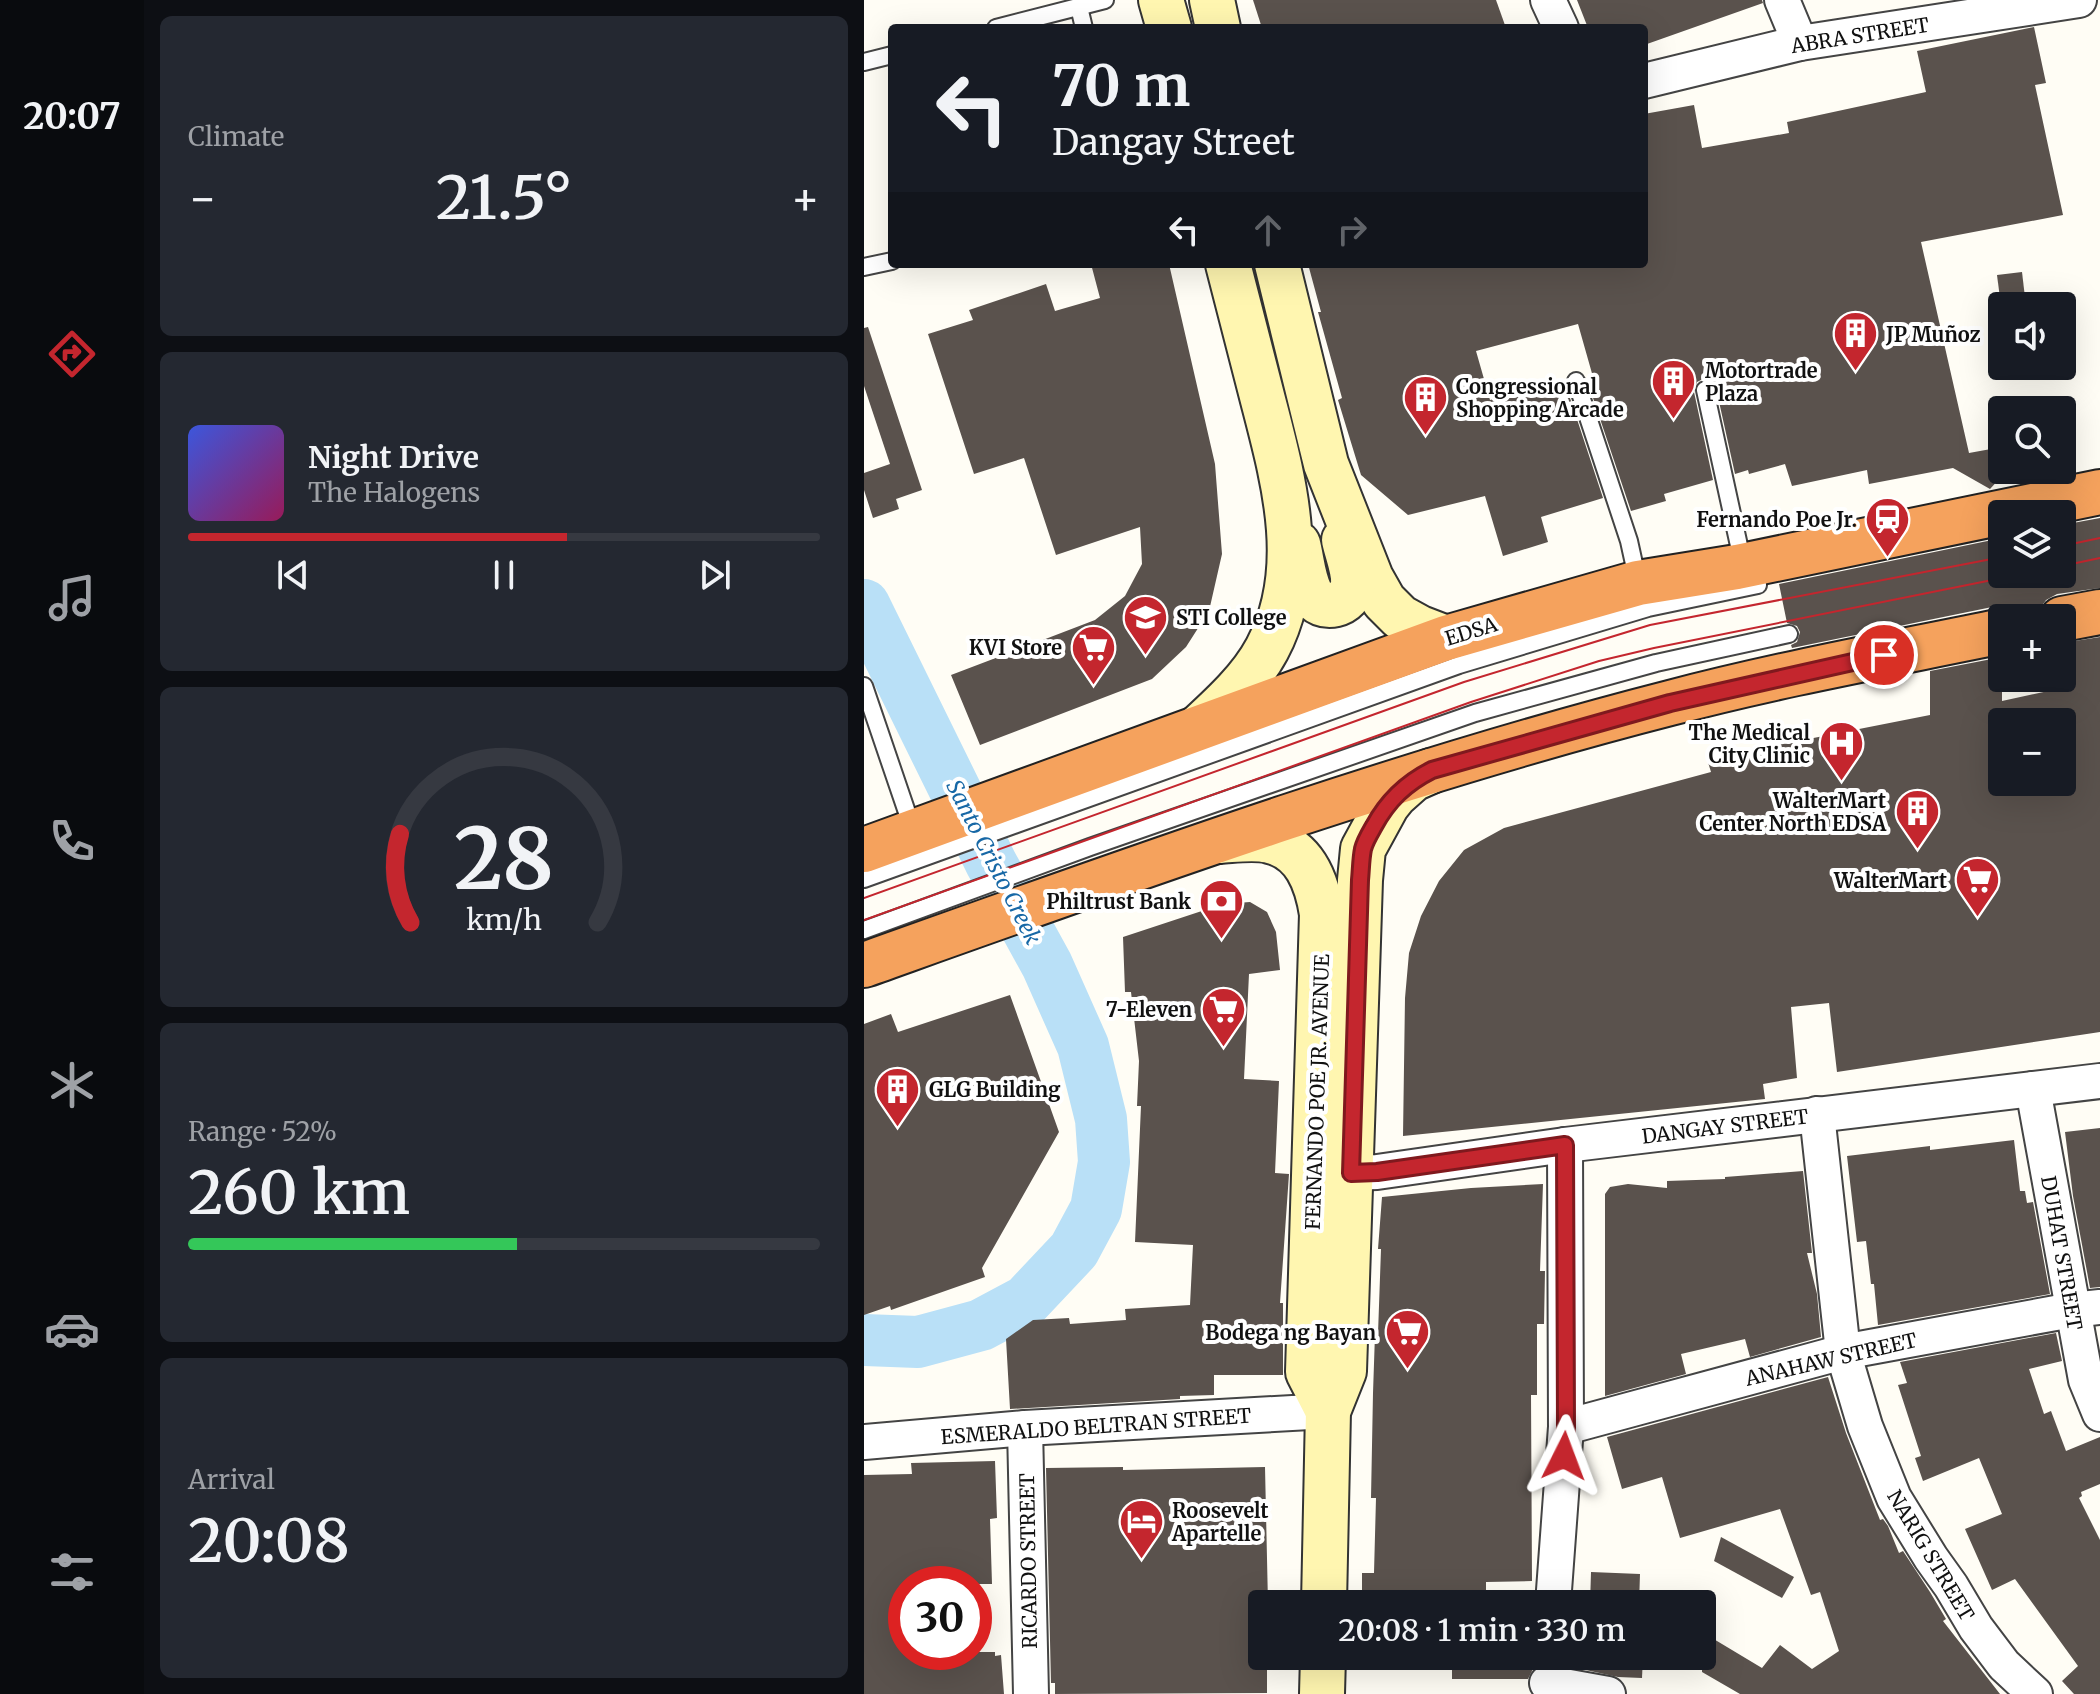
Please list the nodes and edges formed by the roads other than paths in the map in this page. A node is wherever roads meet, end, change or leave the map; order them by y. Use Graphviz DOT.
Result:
graph roads {
  1 [pos="1105,0"];
  2 [pos="1161,0"];
  3 [pos="1212,0"];
  4 [pos="1548,0"];
  5 [pos="1782,0"];
  6 [pos="2079,0"];
  7 [pos="1079,7"];
  8 [pos="1012,24"];
  9 [pos="1083,24"];
  10 [pos="1168,24"];
  11 [pos="1217,24"];
  12 [pos="1559,24"];
  13 [pos="1800,43"];
  14 [pos="888,56"];
  15 [pos="864,62"];
  16 [pos="1648,80"];
  17 [pos="888,262"];
  18 [pos="864,267"];
  19 [pos="1229,268"];
  20 [pos="1278,268"];
  21 [pos="1576,381"];
  22 [pos="1705,390"];
  23 [pos="1326,464"];
  24 [pos="1283,477"];
  25 [pos="2100,492"];
  26 [pos="1761,573"];
  27 [pos="1638,583"];
  28 [pos="2100,612"];
  29 [pos="2076,616"];
  30 [pos="1789,634"];
  31 [pos="1988,634"];
  32 [pos="1446,638"];
  33 [pos="864,686"];
  34 [pos="1199,727"];
  35 [pos="1432,770"];
  36 [pos="1071,791"];
  37 [pos="921,839"];
  38 [pos="1220,841"];
  39 [pos="864,850"];
  40 [pos="1096,864"];
  41 [pos="864,879"];
  42 [pos="951,916"];
  43 [pos="864,930"];
  44 [pos="864,965"];
  45 [pos="2100,1081"];
  46 [pos="2033,1089"];
  47 [pos="1817,1114"];
  48 [pos="1565,1145"];
  49 [pos="1351,1173"];
  50 [pos="2086,1308"];
  51 [pos="1843,1352"];
  52 [pos="1328,1411"];
  53 [pos="2100,1414"];
  54 [pos="1566,1427"];
  55 [pos="1025,1428"];
  56 [pos="864,1442"];
  57 [pos="1324,1590"];
  58 [pos="1554,1590"];
  59 [pos="1323,1670"];
  60 [pos="1547,1678"];
  61 [pos="1031,1694"];
  62 [pos="1322,1694"];
  63 [pos="1608,1694"];
  64 [pos="2035,1694"];
  1 -- 7 [label="lane"];
  2 -- 10 [label="main road"];
  3 -- 11 [label="main road"];
  4 -- 12 [label="street"];
  5 -- 13 [label="street"];
  6 -- 13 [label="street, ABRA STREET"];
  7 -- 8 [label="lane"];
  7 -- 9 [label="lane"];
  13 -- 16 [label="street, ABRA STREET"];
  14 -- 15 [label="lane"];
  17 -- 18 [label="lane"];
  19 -- 24 [label="main road"];
  20 -- 23 [label="main road"];
  21 -- 27 [label="lane"];
  22 -- 26 [label="lane"];
  23 -- 24 [label="main road"];
  23 -- 32 [label="main road"];
  24 -- 34 [label="main road"];
  25 -- 26 [label="highway, EDSA"];
  26 -- 27 [label="highway, EDSA"];
  26 -- 36 [label="lane"];
  27 -- 32 [label="highway, EDSA"];
  28 -- 29 [label="highway"];
  30 -- 40 [label="lane"];
  31 -- 35 [label="highway"];
  32 -- 34 [label="highway, EDSA"];
  33 -- 37 [label="lane"];
  34 -- 36 [label="highway, EDSA"];
  35 -- 38 [label="highway"];
  35 -- 49 [label="main road, FERNANDO POE JR. AVENUE"];
  36 -- 37 [label="highway, EDSA"];
  37 -- 39 [label="highway, EDSA"];
  37 -- 41 [label="lane"];
  38 -- 40 [label="highway"];
  38 -- 52 [label="main road, FERNANDO POE JR. AVENUE"];
  40 -- 42 [label="highway"];
  42 -- 43 [label="lane"];
  42 -- 44 [label="highway"];
  45 -- 46 [label="street, DANGAY STREET"];
  46 -- 47 [label="street, DANGAY STREET"];
  46 -- 50 [label="street, DUHAT STREET"];
  47 -- 48 [label="street, DANGAY STREET"];
  47 -- 51 [label="street, NARIG STREET"];
  48 -- 49 [label="street, DANGAY STREET"];
  48 -- 54 [label="street"];
  49 -- 52 [label="main road, FERNANDO POE JR. AVENUE"];
  50 -- 51 [label="street, ANAHAW STREET"];
  50 -- 53 [label="street, DUHAT STREET"];
  51 -- 54 [label="street, ANAHAW STREET"];
  51 -- 64 [label="street, NARIG STREET"];
  52 -- 55 [label="street, ESMERALDO BELTRAN STREET"];
  52 -- 57 [label="main road, FERNANDO POE JR. AVENUE"];
  54 -- 58 [label="street"];
  55 -- 56 [label="street, ESMERALDO BELTRAN STREET"];
  55 -- 61 [label="street, RICARDO STREET"];
  59 -- 62 [label="main road"];
  60 -- 63 [label="street"];
}
